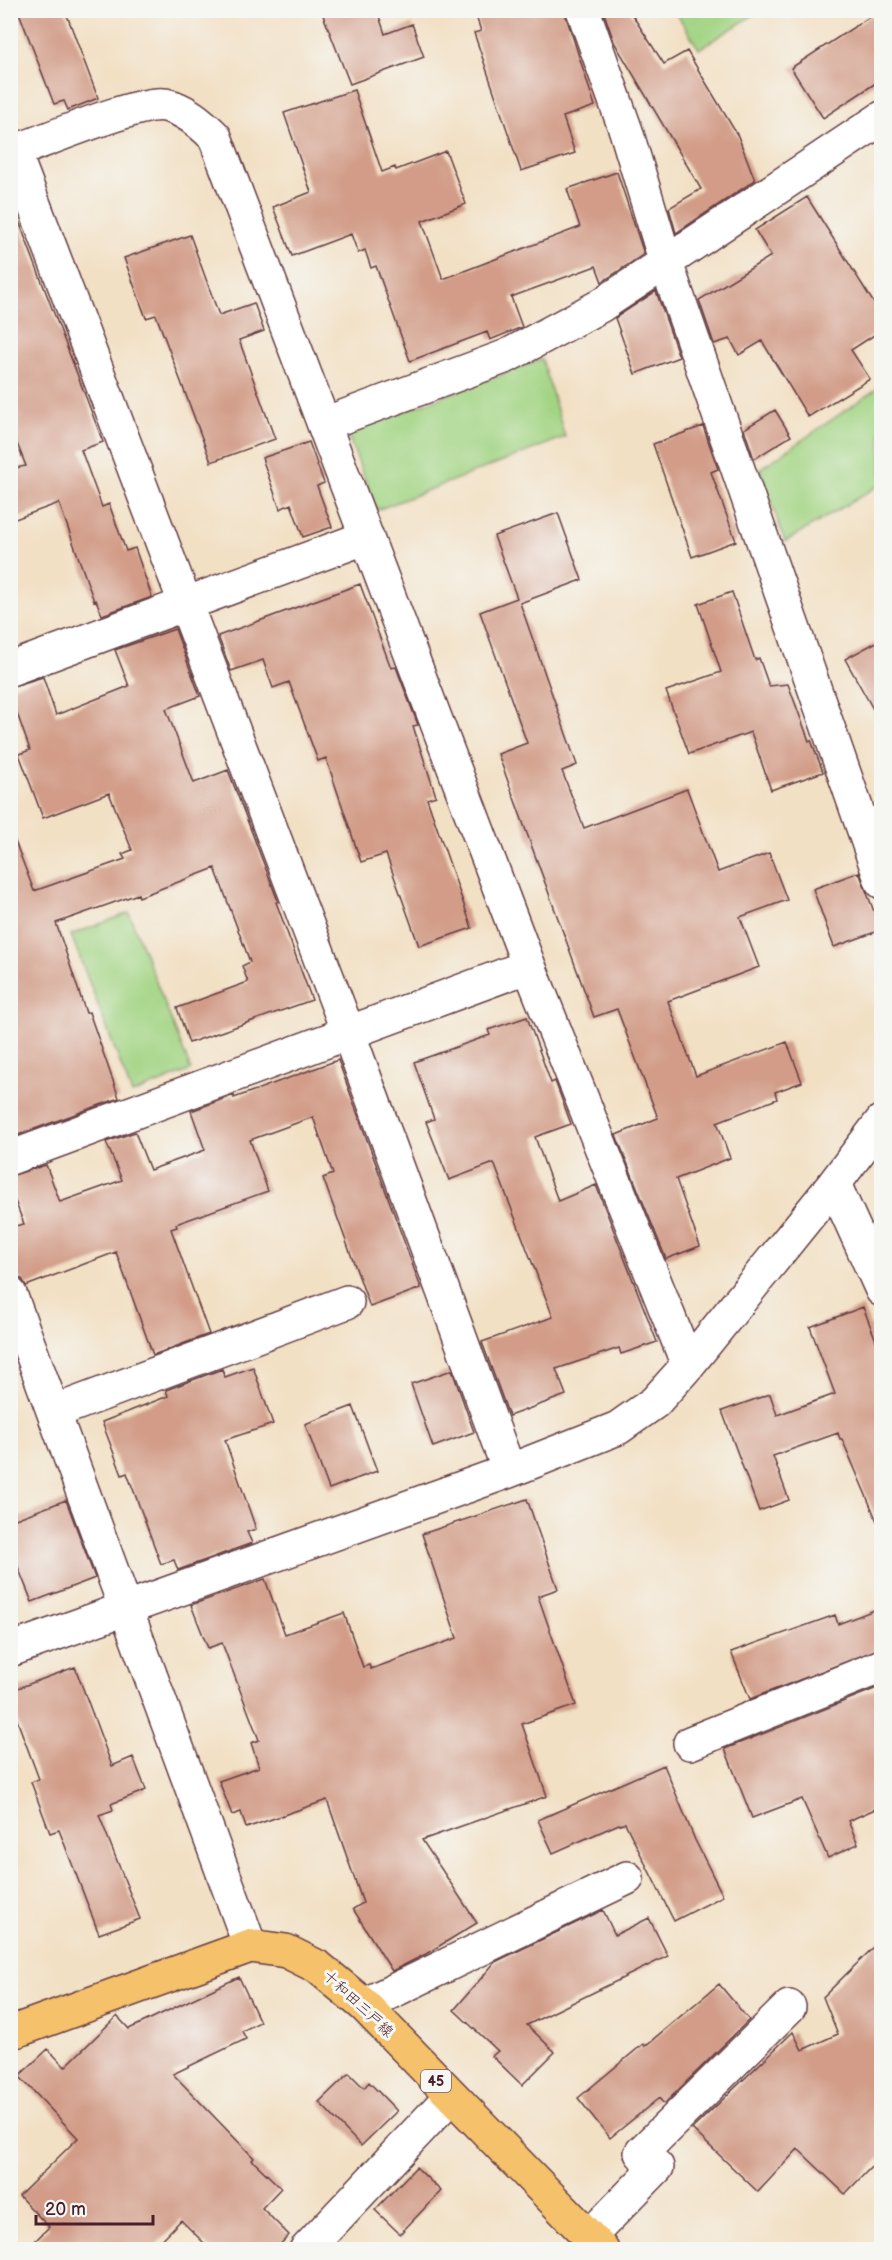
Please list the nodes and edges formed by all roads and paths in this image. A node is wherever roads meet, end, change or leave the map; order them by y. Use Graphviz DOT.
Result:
graph roads {
  1 [pos="583,10"];
  2 [pos="882,118"];
  3 [pos="12,153"];
  4 [pos="666,262"];
  5 [pos="324,424"];
  6 [pos="367,537"];
  7 [pos="186,603"];
  8 [pos="10,669"];
  9 [pos="882,882"];
  10 [pos="529,966"];
  11 [pos="348,1032"];
  12 [pos="882,1121"];
  13 [pos="10,1158"];
  14 [pos="834,1184"];
  15 [pos="882,1290"];
  16 [pos="10,1294"];
  17 [pos="347,1302"];
  18 [pos="688,1365"];
  19 [pos="54,1412"];
  20 [pos="509,1471"];
  21 [pos="126,1609"];
  22 [pos="10,1650"];
  23 [pos="882,1666"];
  24 [pos="690,1743"];
  25 [pos="627,1878"];
  26 [pos="250,1946"];
  27 [pos="364,2005"];
  28 [pos="789,2007"];
  29 [pos="10,2033"];
  30 [pos="451,2096"];
  31 [pos="596,2243"];
  32 [pos="306,2250"];
  1 -- 4 [label="street"];
  2 -- 4 [label="street"];
  3 -- 5 [label="street"];
  3 -- 7 [label="street"];
  4 -- 5 [label="street"];
  4 -- 9 [label="street"];
  5 -- 6 [label="street"];
  6 -- 7 [label="street"];
  6 -- 10 [label="street"];
  7 -- 8 [label="street"];
  7 -- 11 [label="street"];
  10 -- 11 [label="street"];
  10 -- 18 [label="street"];
  11 -- 13 [label="street"];
  11 -- 20 [label="street"];
  12 -- 14 [label="street"];
  14 -- 15 [label="street"];
  14 -- 18 [label="street"];
  16 -- 19 [label="street"];
  17 -- 19 [label="street"];
  18 -- 20 [label="street"];
  19 -- 21 [label="street"];
  20 -- 21 [label="street"];
  21 -- 22 [label="street"];
  21 -- 26 [label="street"];
  23 -- 24 [label="street"];
  25 -- 27 [label="street"];
  26 -- 27 [label="main road, 十和田三戸線 / 45"];
  26 -- 29 [label="main road, 十和田三戸線 / 45"];
  27 -- 30 [label="main road, 十和田三戸線 / 45"];
  28 -- 31 [label="street"];
  30 -- 31 [label="main road, 十和田三戸線 / 45"];
  30 -- 32 [label="street"];
}
